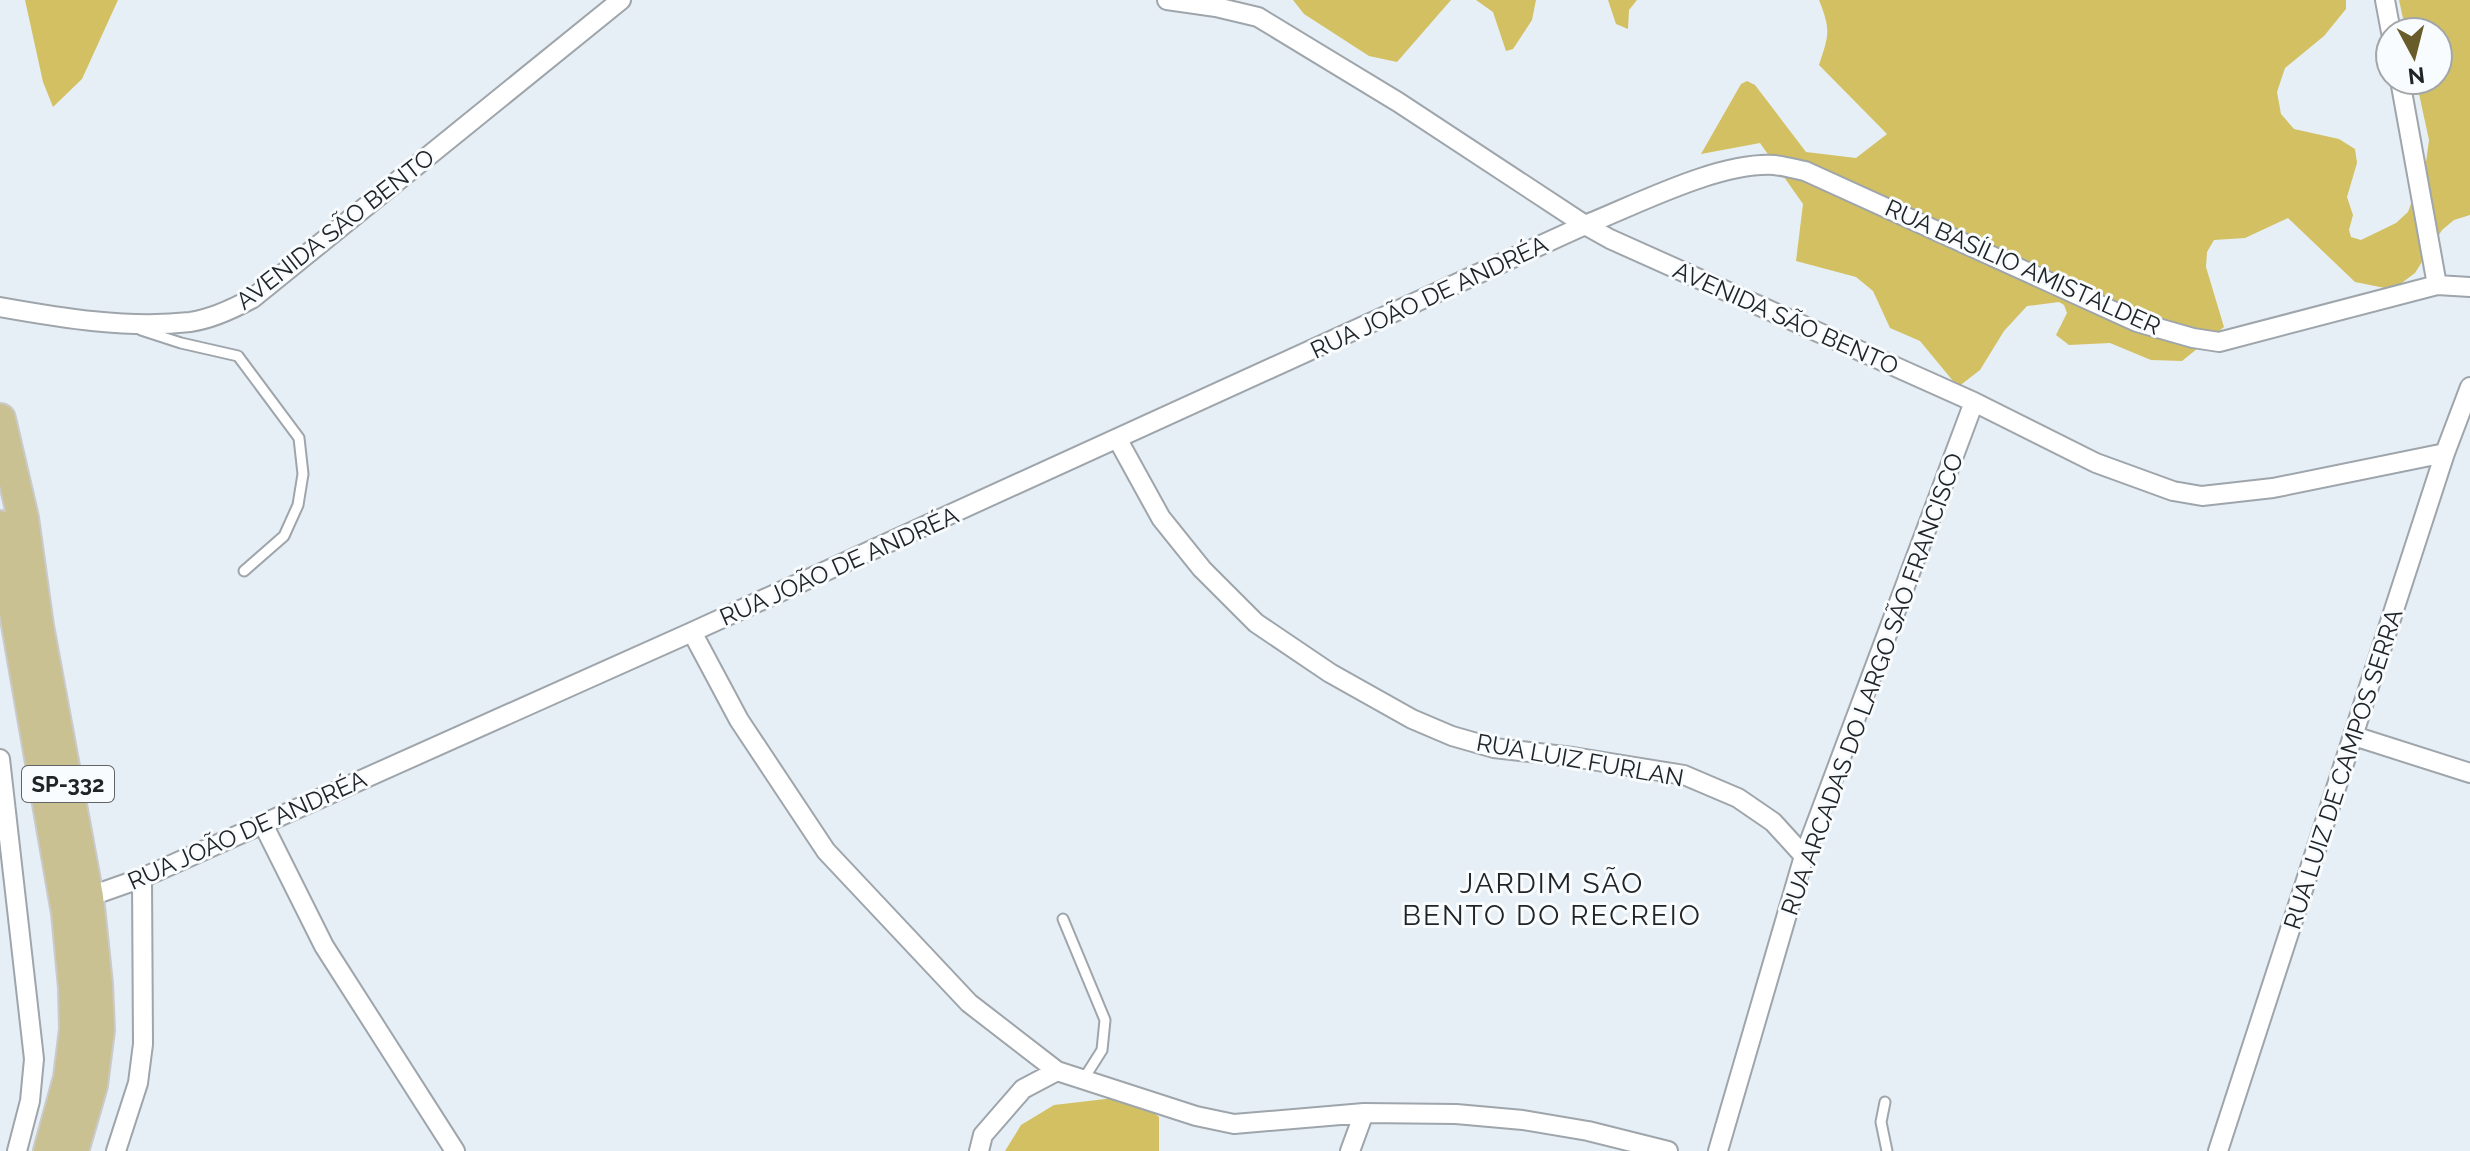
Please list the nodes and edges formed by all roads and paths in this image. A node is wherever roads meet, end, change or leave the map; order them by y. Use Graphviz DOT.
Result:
graph roads {
  1 [pos="621,0"];
  2 [pos="1167,0"];
  3 [pos="2403,96"];
  4 [pos="1585,225"];
  5 [pos="2437,285"];
  6 [pos="2470,287"];
  7 [pos="0,307"];
  8 [pos="123,324"];
  9 [pos="2470,387"];
  10 [pos="1974,402"];
  11 [pos="0,419"];
  12 [pos="1118,440"];
  13 [pos="2445,453"];
  14 [pos="0,526"];
  15 [pos="244,571"];
  16 [pos="692,632"];
  17 [pos="2354,736"];
  18 [pos="0,759"];
  19 [pos="2470,773"];
  20 [pos="263,824"];
  21 [pos="1804,856"];
  22 [pos="142,878"];
  23 [pos="88,897"];
  24 [pos="1063,919"];
  25 [pos="1057,1071"];
  26 [pos="1083,1080"];
  27 [pos="1885,1102"];
  28 [pos="1364,1113"];
  29 [pos="17,1151"];
  30 [pos="49,1151"];
  31 [pos="73,1151"];
  32 [pos="116,1151"];
  33 [pos="455,1151"];
  34 [pos="979,1151"];
  35 [pos="1350,1151"];
  36 [pos="1668,1151"];
  37 [pos="1718,1151"];
  38 [pos="1887,1151"];
  39 [pos="2218,1151"];
  1 -- 8 [label="street, AVENIDA SÃO BENTO"];
  2 -- 4 [label="street, AVENIDA SÃO BENTO"];
  3 -- 5 [label="street"];
  4 -- 5 [label="street, RUA BASÍLIO AMISTALDER"];
  4 -- 10 [label="street, AVENIDA SÃO BENTO"];
  4 -- 12 [label="street, RUA JOÃO DE ANDRÉA"];
  5 -- 6 [label="street, RUA BASÍLIO AMISTALDER"];
  7 -- 8 [label="street, AVENIDA SÃO BENTO"];
  8 -- 15 [label="lane"];
  9 -- 13 [label="street, RUA LUIZ DE CAMPOS SERRA"];
  10 -- 13 [label="street, AVENIDA SÃO BENTO"];
  10 -- 21 [label="street, RUA ARCADAS DO LARGO SÃO FRANCISCO"];
  11 -- 23 [label="main road, SP-332"];
  12 -- 16 [label="street, RUA JOÃO DE ANDRÉA"];
  12 -- 21 [label="street, RUA LUIZ FURLAN"];
  13 -- 17 [label="street, RUA LUIZ DE CAMPOS SERRA"];
  14 -- 30 [label="main road, SP-332"];
  16 -- 20 [label="street, RUA JOÃO DE ANDRÉA"];
  16 -- 25 [label="street"];
  17 -- 19 [label="street"];
  17 -- 39 [label="street, RUA LUIZ DE CAMPOS SERRA"];
  18 -- 29 [label="street"];
  20 -- 22 [label="street, RUA JOÃO DE ANDRÉA"];
  20 -- 33 [label="street"];
  21 -- 37 [label="street, RUA ARCADAS DO LARGO SÃO FRANCISCO"];
  22 -- 23 [label="street, RUA JOÃO DE ANDRÉA"];
  22 -- 32 [label="street"];
  23 -- 31 [label="main road, SP-332"];
  24 -- 26 [label="lane"];
  25 -- 26 [label="street"];
  25 -- 34 [label="street"];
  26 -- 28 [label="street"];
  27 -- 38 [label="lane"];
  28 -- 35 [label="street"];
  28 -- 36 [label="street"];
}
